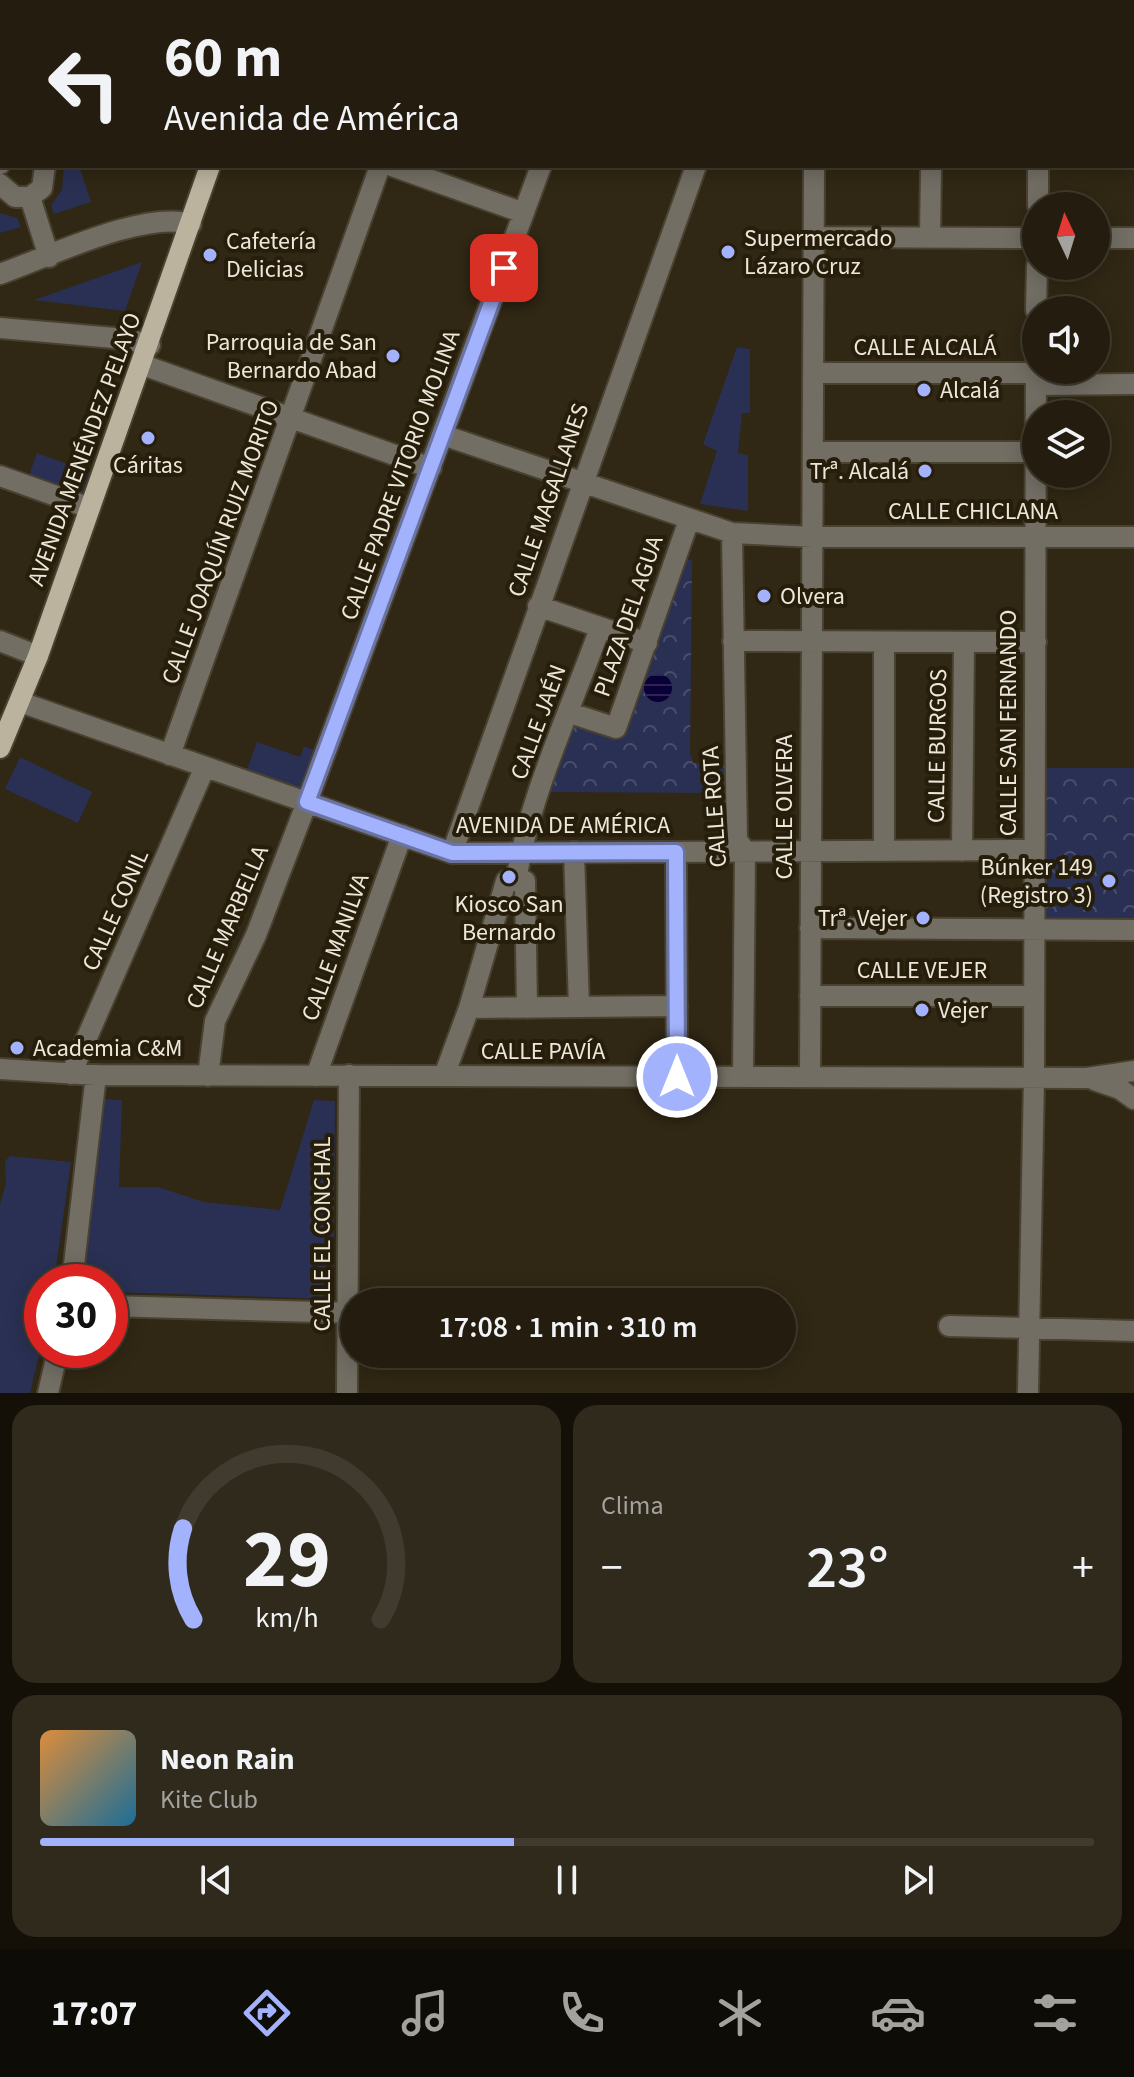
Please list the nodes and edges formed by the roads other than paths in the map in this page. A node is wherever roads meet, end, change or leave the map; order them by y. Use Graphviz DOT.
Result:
graph roads {
  1 [pos="45,168"];
  2 [pos="209,168"];
  3 [pos="379,168"];
  4 [pos="398,168"];
  5 [pos="540,168"];
  6 [pos="695,168"];
  7 [pos="814,168"];
  8 [pos="931,168"];
  9 [pos="1038,168"];
  10 [pos="0,184"];
  11 [pos="1038,192"];
  12 [pos="30,197"];
  13 [pos="524,213"];
  14 [pos="191,224"];
  15 [pos="815,237"];
  16 [pos="930,238"];
  17 [pos="1022,238"];
  18 [pos="1110,238"];
  19 [pos="1134,238"];
  20 [pos="49,257"];
  21 [pos="0,274"];
  22 [pos="0,328"];
  23 [pos="146,355"];
  24 [pos="814,373"];
  25 [pos="1022,379"];
  26 [pos="1110,383"];
  27 [pos="1134,384"];
  28 [pos="293,418"];
  29 [pos="443,435"];
  30 [pos="813,452"];
  31 [pos="1022,452"];
  32 [pos="431,468"];
  33 [pos="0,476"];
  34 [pos="581,482"];
  35 [pos="1035,488"];
  36 [pos="90,508"];
  37 [pos="689,520"];
  38 [pos="732,533"];
  39 [pos="813,537"];
  40 [pos="1134,537"];
  41 [pos="1034,538"];
  42 [pos="538,606"];
  43 [pos="600,628"];
  44 [pos="0,641"];
  45 [pos="733,641"];
  46 [pos="810,642"];
  47 [pos="884,642"];
  48 [pos="964,642"];
  49 [pos="1036,642"];
  50 [pos="647,643"];
  51 [pos="38,656"];
  52 [pos="20,702"];
  53 [pos="570,713"];
  54 [pos="0,748"];
  55 [pos="170,755"];
  56 [pos="205,767"];
  57 [pos="307,802"];
  58 [pos="402,835"];
  59 [pos="811,850"];
  60 [pos="884,850"];
  61 [pos="1033,850"];
  62 [pos="745,851"];
  63 [pos="962,851"];
  64 [pos="574,852"];
  65 [pos="676,852"];
  66 [pos="452,853"];
  67 [pos="520,854"];
  68 [pos="516,881"];
  69 [pos="810,928"];
  70 [pos="1034,929"];
  71 [pos="1134,930"];
  72 [pos="810,996"];
  73 [pos="1034,996"];
  74 [pos="677,1006"];
  75 [pos="579,1007"];
  76 [pos="469,1008"];
  77 [pos="527,1008"];
  78 [pos="0,1069"];
  79 [pos="1134,1071"];
  80 [pos="71,1074"];
  81 [pos="96,1075"];
  82 [pos="349,1075"];
  83 [pos="208,1076"];
  84 [pos="316,1076"];
  85 [pos="444,1076"];
  86 [pos="810,1076"];
  87 [pos="677,1077"];
  88 [pos="743,1077"];
  89 [pos="1034,1077"];
  90 [pos="1087,1078"];
  91 [pos="1134,1099"];
  92 [pos="74,1264"];
  93 [pos="351,1288"];
  94 [pos="128,1307"];
  95 [pos="340,1313"];
  96 [pos="949,1326"];
  97 [pos="1030,1328"];
  98 [pos="1134,1331"];
  99 [pos="54,1368"];
  100 [pos="348,1368"];
  101 [pos="48,1393"];
  102 [pos="347,1393"];
  103 [pos="1028,1393"];
  1 -- 12 [label="street"];
  2 -- 14 [label="main road, AVENIDA MENÉNDEZ PELAYO"];
  3 -- 28 [label="street, CALLE JOAQUÍN RUIZ MORITO"];
  4 -- 13 [label="street"];
  5 -- 13 [label="street, CALLE PADRE VITORIO MOLINA"];
  6 -- 34 [label="street, CALLE MAGALLANES"];
  7 -- 15 [label="street, CALLE OLVERA"];
  8 -- 16 [label="street"];
  9 -- 11 [label="street"];
  10 -- 12 [label="street"];
  12 -- 20 [label="street"];
  13 -- 29 [label="street, CALLE PADRE VITORIO MOLINA"];
  14 -- 20 [label="street"];
  14 -- 23 [label="main road, AVENIDA MENÉNDEZ PELAYO"];
  15 -- 16 [label="street"];
  15 -- 24 [label="street, CALLE OLVERA"];
  16 -- 17 [label="street"];
  18 -- 19 [label="street"];
  20 -- 21 [label="street"];
  22 -- 23 [label="street"];
  23 -- 28 [label="street"];
  23 -- 36 [label="main road, AVENIDA MENÉNDEZ PELAYO"];
  24 -- 25 [label="street, CALLE ALCALÁ"];
  24 -- 30 [label="street, CALLE OLVERA"];
  26 -- 27 [label="street, CALLE ALCALÁ"];
  28 -- 32 [label="street"];
  28 -- 55 [label="street, CALLE JOAQUÍN RUIZ MORITO"];
  29 -- 32 [label="street, CALLE PADRE VITORIO MOLINA"];
  29 -- 34 [label="street, CALLE CHICLANA"];
  30 -- 31 [label="street"];
  30 -- 39 [label="street, CALLE OLVERA"];
  32 -- 57 [label="street, CALLE PADRE VITORIO MOLINA"];
  33 -- 36 [label="street"];
  34 -- 37 [label="street, CALLE CHICLANA"];
  34 -- 42 [label="street, CALLE MAGALLANES"];
  35 -- 41 [label="street, CALLE SAN FERNANDO"];
  36 -- 51 [label="main road, AVENIDA MENÉNDEZ PELAYO"];
  37 -- 38 [label="street, CALLE CHICLANA"];
  37 -- 50 [label="street, PLAZA DEL AGUA"];
  38 -- 39 [label="street, CALLE CHICLANA"];
  38 -- 45 [label="street, CALLE ROTA"];
  39 -- 41 [label="street, CALLE CHICLANA"];
  39 -- 46 [label="street, CALLE OLVERA"];
  40 -- 41 [label="street, CALLE CHICLANA"];
  41 -- 49 [label="street, CALLE SAN FERNANDO"];
  42 -- 43 [label="street"];
  42 -- 66 [label="street, CALLE MAGALLANES"];
  43 -- 50 [label="street"];
  43 -- 53 [label="street, CALLE JAÉN"];
  44 -- 51 [label="street"];
  45 -- 46 [label="street"];
  45 -- 62 [label="street, CALLE ROTA"];
  46 -- 47 [label="street"];
  46 -- 59 [label="street, CALLE OLVERA"];
  47 -- 48 [label="street"];
  47 -- 60 [label="street"];
  48 -- 49 [label="street"];
  48 -- 63 [label="street, CALLE BURGOS"];
  49 -- 61 [label="street, CALLE SAN FERNANDO"];
  50 -- 53 [label="street, PLAZA DEL AGUA"];
  51 -- 52 [label="main road, AVENIDA MENÉNDEZ PELAYO"];
  52 -- 54 [label="main road, AVENIDA MENÉNDEZ PELAYO"];
  52 -- 55 [label="street, AVENIDA DE AMÉRICA"];
  53 -- 67 [label="street, CALLE JAÉN"];
  55 -- 56 [label="street, AVENIDA DE AMÉRICA"];
  56 -- 57 [label="street, AVENIDA DE AMÉRICA"];
  56 -- 80 [label="street, CALLE CONIL"];
  57 -- 58 [label="street, AVENIDA DE AMÉRICA"];
  57 -- 83 [label="street, CALLE MARBELLA"];
  58 -- 66 [label="street, AVENIDA DE AMÉRICA"];
  58 -- 84 [label="street, CALLE MANILVA"];
  59 -- 60 [label="street, AVENIDA DE AMÉRICA"];
  59 -- 62 [label="street, AVENIDA DE AMÉRICA"];
  59 -- 69 [label="street, CALLE OLVERA"];
  60 -- 63 [label="street, AVENIDA DE AMÉRICA"];
  61 -- 63 [label="street, AVENIDA DE AMÉRICA"];
  61 -- 70 [label="street, CALLE SAN FERNANDO"];
  62 -- 65 [label="street, AVENIDA DE AMÉRICA"];
  62 -- 88 [label="street, CALLE ROTA"];
  64 -- 65 [label="street, AVENIDA DE AMÉRICA"];
  64 -- 67 [label="street, AVENIDA DE AMÉRICA"];
  64 -- 75 [label="street"];
  65 -- 74 [label="street"];
  66 -- 67 [label="street, AVENIDA DE AMÉRICA"];
  67 -- 68 [label="street, CALLE JAÉN"];
  68 -- 76 [label="street, CALLE JAÉN"];
  68 -- 77 [label="street, CALLE JAÉN"];
  69 -- 70 [label="street"];
  69 -- 72 [label="street, CALLE OLVERA"];
  70 -- 71 [label="street"];
  70 -- 73 [label="street, CALLE SAN FERNANDO"];
  72 -- 73 [label="street, CALLE VEJER"];
  72 -- 86 [label="street, CALLE OLVERA"];
  73 -- 89 [label="street, CALLE SAN FERNANDO"];
  74 -- 75 [label="street"];
  74 -- 87 [label="street"];
  75 -- 77 [label="street"];
  76 -- 77 [label="street"];
  76 -- 85 [label="street, CALLE JAÉN"];
  78 -- 80 [label="street, CALLE PAVÍA"];
  79 -- 90 [label="street, CALLE PAVÍA"];
  80 -- 81 [label="street, CALLE PAVÍA"];
  81 -- 83 [label="street, CALLE PAVÍA"];
  81 -- 92 [label="street"];
  82 -- 84 [label="street, CALLE PAVÍA"];
  82 -- 85 [label="street, CALLE PAVÍA"];
  82 -- 93 [label="street, CALLE EL CONCHAL"];
  83 -- 84 [label="street, CALLE PAVÍA"];
  85 -- 87 [label="street, CALLE PAVÍA"];
  86 -- 88 [label="street, CALLE PAVÍA"];
  86 -- 89 [label="street, CALLE PAVÍA"];
  87 -- 88 [label="street, CALLE PAVÍA"];
  89 -- 90 [label="street, CALLE PAVÍA"];
  89 -- 97 [label="street, CALLE SAN FERNANDO"];
  90 -- 91 [label="street, CALLE PAVÍA"];
  94 -- 95 [label="street"];
  96 -- 97 [label="street"];
  97 -- 98 [label="street"];
  97 -- 103 [label="street, CALLE SAN FERNANDO"];
  99 -- 101 [label="street"];
  100 -- 102 [label="street, CALLE EL CONCHAL"];
}
